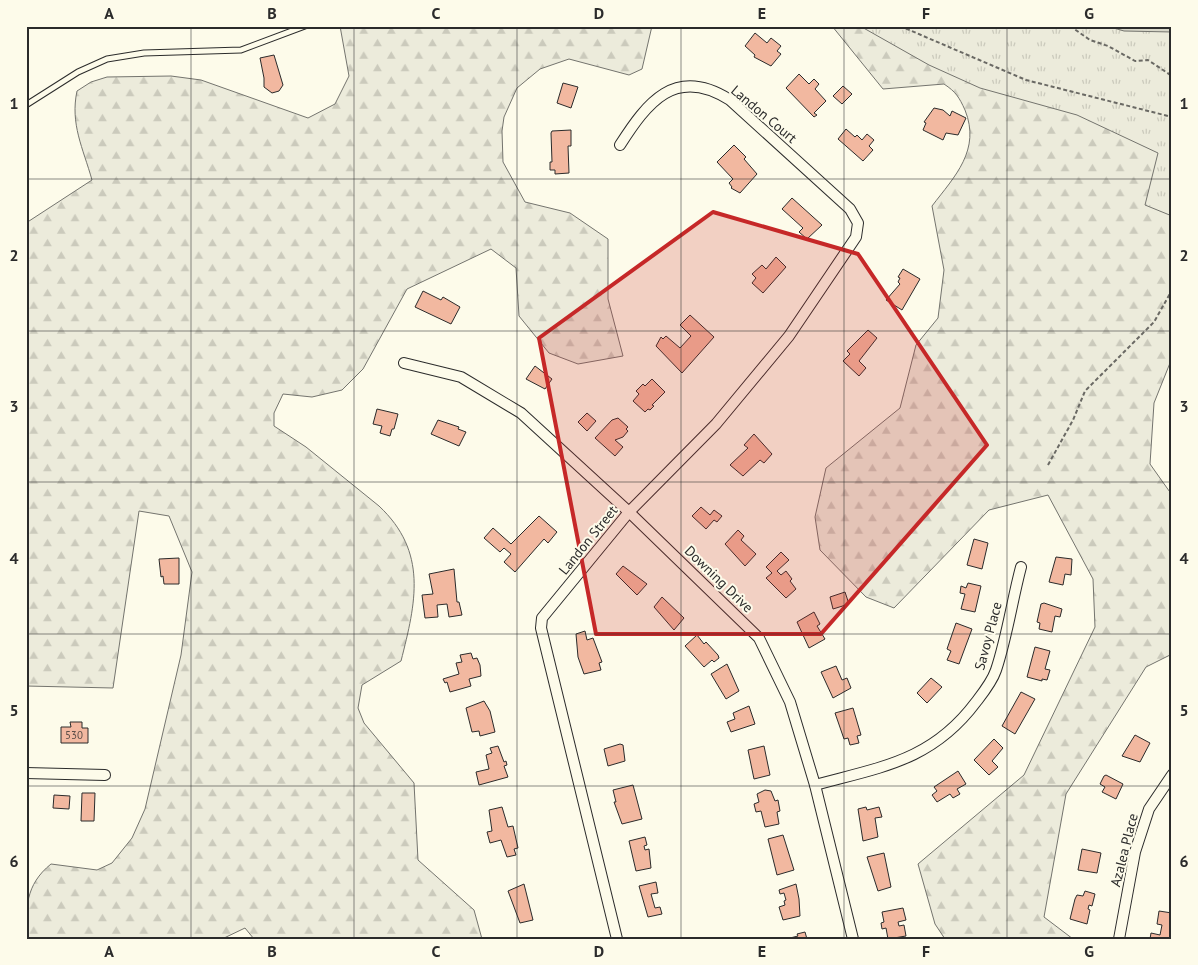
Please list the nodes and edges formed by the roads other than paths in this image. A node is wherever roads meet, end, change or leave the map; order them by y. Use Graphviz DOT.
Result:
graph roads {
  1 [pos="305,26"];
  2 [pos="26,105"];
  3 [pos="620,145"];
  4 [pos="858,223"];
  5 [pos="404,363"];
  6 [pos="629,512"];
  7 [pos="1020,567"];
  8 [pos="26,773"];
  9 [pos="105,775"];
  10 [pos="1172,775"];
  11 [pos="815,785"];
  12 [pos="617,939"];
  13 [pos="853,939"];
  14 [pos="1119,939"];
  1 -- 2 [label="lane"];
  3 -- 4 [label="street, Landon Court"];
  4 -- 6 [label="street, Landon Street"];
  5 -- 6 [label="street, Downing Drive"];
  6 -- 11 [label="street, Downing Drive"];
  6 -- 12 [label="street, Landon Street"];
  7 -- 11 [label="street, Savoy Place"];
  8 -- 9 [label="street"];
  10 -- 14 [label="street, Azalea Place"];
  11 -- 13 [label="street, Downing Drive"];
}
